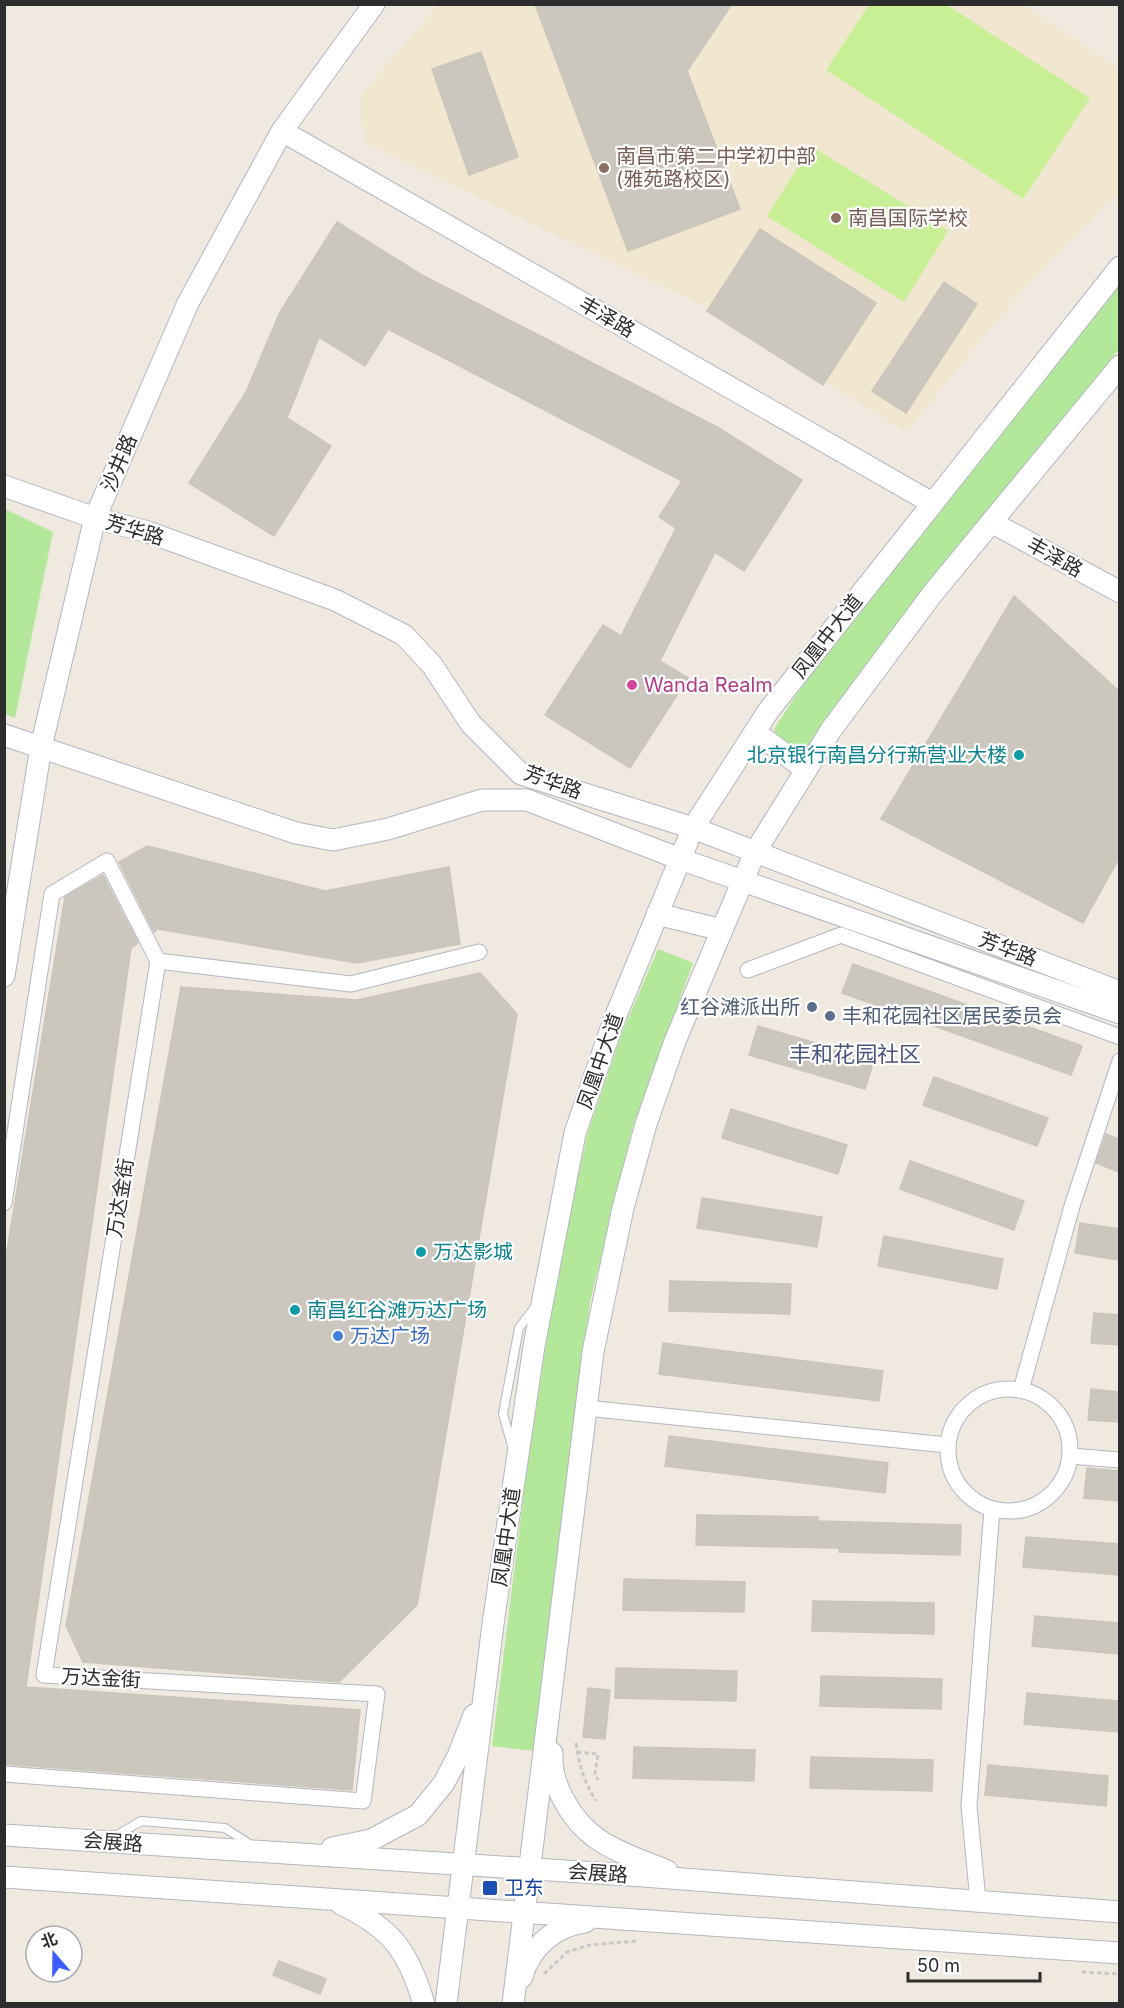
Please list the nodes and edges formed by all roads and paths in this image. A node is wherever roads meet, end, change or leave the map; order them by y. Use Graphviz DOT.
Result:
graph roads {
  1 [pos="374,4"];
  2 [pos="282,131"];
  3 [pos="1119,267"];
  4 [pos="1119,366"];
  5 [pos="4,486"];
  6 [pos="933,503"];
  7 [pos="95,518"];
  8 [pos="991,522"];
  9 [pos="1119,592"];
  10 [pos="755,732"];
  11 [pos="4,735"];
  12 [pos="41,747"];
  13 [pos="806,770"];
  14 [pos="693,828"];
  15 [pos="755,852"];
  16 [pos="680,859"];
  17 [pos="743,880"];
  18 [pos="657,914"];
  19 [pos="722,930"];
  20 [pos="479,952"];
  21 [pos="158,962"];
  22 [pos="748,970"];
  23 [pos="4,976"];
  24 [pos="1119,992"];
  25 [pos="1119,1012"];
  26 [pos="1119,1037"];
  27 [pos="1119,1061"];
  28 [pos="4,1203"];
  29 [pos="1021,1390"];
  30 [pos="586,1408"];
  31 [pos="947,1445"];
  32 [pos="1070,1456"];
  33 [pos="1119,1460"];
  34 [pos="992,1509"];
  35 [pos="557,1647"];
  36 [pos="486,1683"];
  37 [pos="576,1743"];
  38 [pos="577,1752"];
  39 [pos="4,1774"];
  40 [pos="598,1780"];
  41 [pos="596,1801"];
  42 [pos="4,1835"];
  43 [pos="294,1853"];
  44 [pos="464,1864"];
  45 [pos="531,1868"];
  46 [pos="4,1877"];
  47 [pos="684,1879"];
  48 [pos="329,1899"];
  49 [pos="978,1901"];
  50 [pos="459,1908"];
  51 [pos="525,1912"];
  52 [pos="1119,1912"];
  53 [pos="635,1930"];
  54 [pos="1119,1953"];
  55 [pos="1072,1971"];
  56 [pos="1119,1974"];
  57 [pos="539,1978"];
  58 [pos="424,2004"];
  59 [pos="446,2004"];
  60 [pos="514,2004"];
  1 -- 2 [label="main road, 沙井路"];
  2 -- 6 [label="main road, 丰泽路"];
  2 -- 7 [label="main road, 沙井路"];
  3 -- 6 [label="main road, 凤凰中大道"];
  4 -- 8 [label="main road"];
  5 -- 7 [label="main road, 芳华路"];
  6 -- 10 [label="main road, 凤凰中大道"];
  7 -- 12 [label="main road, 沙井路"];
  7 -- 14 [label="main road, 芳华路"];
  8 -- 9 [label="main road, 丰泽路"];
  8 -- 13 [label="main road"];
  10 -- 13 [label="main road"];
  10 -- 14 [label="main road, 凤凰中大道"];
  11 -- 12 [label="main road, 芳华路"];
  12 -- 16 [label="main road, 芳华路"];
  12 -- 23 [label="main road, 沙井路"];
  13 -- 15 [label="main road"];
  14 -- 15 [label="main road, 芳华路"];
  14 -- 16 [label="main road, 凤凰中大道"];
  15 -- 17 [label="main road"];
  15 -- 24 [label="main road, 芳华路"];
  16 -- 17 [label="main road, 芳华路"];
  16 -- 18 [label="main road, 凤凰中大道"];
  17 -- 19 [label="main road"];
  17 -- 25 [label="main road, 芳华路"];
  18 -- 19 [label="main road"];
  18 -- 36 [label="main road, 凤凰中大道"];
  19 -- 30 [label="main road"];
  20 -- 21 [label="street"];
  21 -- 28 [label="street"];
  21 -- 39 [label="street, 万达金街"];
  22 -- 26 [label="street"];
  27 -- 29 [label="street"];
  29 -- 31 [label="street"];
  29 -- 32 [label="street"];
  30 -- 31 [label="street"];
  30 -- 35 [label="main road"];
  31 -- 34 [label="street"];
  32 -- 33 [label="street"];
  32 -- 34 [label="street"];
  34 -- 49 [label="street"];
  35 -- 45 [label="main road"];
  35 -- 47 [label="main road"];
  36 -- 43 [label="main road"];
  36 -- 44 [label="main road, 凤凰中大道"];
  37 -- 38 [label="path"];
  38 -- 40 [label="path"];
  38 -- 41 [label="path"];
  42 -- 43 [label="main road, 会展路"];
  43 -- 44 [label="main road, 会展路"];
  44 -- 45 [label="main road, 会展路"];
  44 -- 50 [label="main road, 凤凰中大道"];
  45 -- 47 [label="main road, 会展路"];
  45 -- 51 [label="main road"];
  46 -- 48 [label="main road"];
  47 -- 49 [label="main road, 会展路"];
  48 -- 50 [label="main road"];
  48 -- 58 [label="main road"];
  49 -- 52 [label="main road, 会展路"];
  50 -- 51 [label="main road"];
  50 -- 59 [label="main road, 凤凰中大道"];
  51 -- 53 [label="main road"];
  51 -- 60 [label="main road"];
  53 -- 54 [label="main road"];
  53 -- 57 [label="path"];
  53 -- 60 [label="main road"];
  55 -- 56 [label="path"];
}
